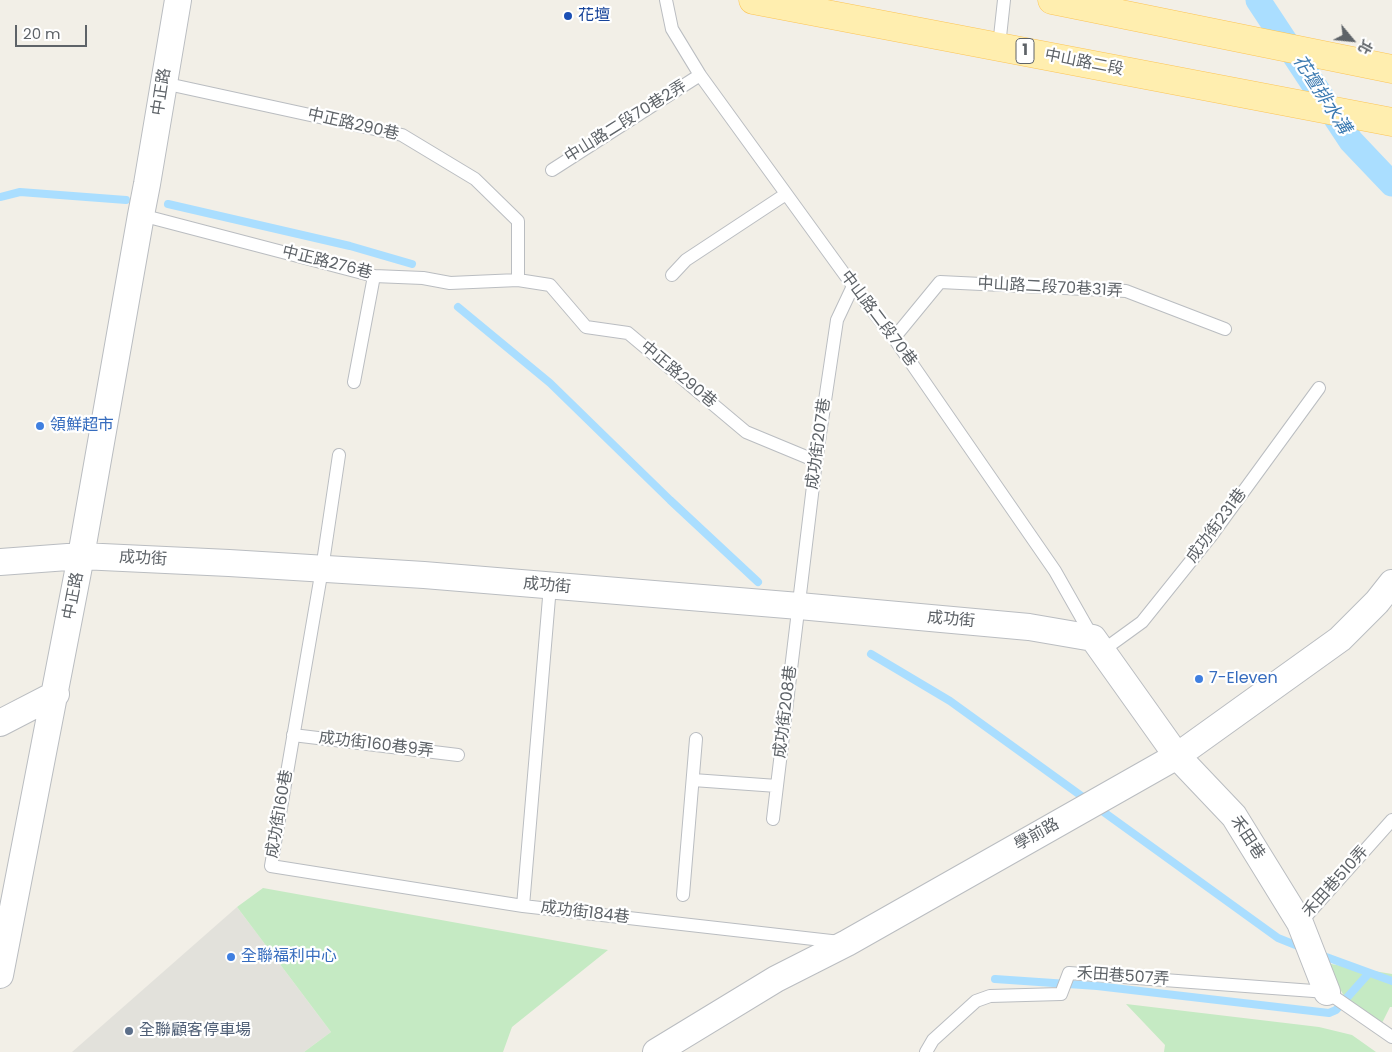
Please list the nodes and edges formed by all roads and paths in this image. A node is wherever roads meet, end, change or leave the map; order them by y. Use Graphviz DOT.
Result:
graph roads {
  1 [pos="178,0"];
  2 [pos="666,0"];
  3 [pos="753,0"];
  4 [pos="1004,0"];
  5 [pos="1052,0"];
  6 [pos="999,46"];
  7 [pos="1392,69"];
  8 [pos="700,75"];
  9 [pos="163,83"];
  10 [pos="1392,122"];
  11 [pos="552,170"];
  12 [pos="786,194"];
  13 [pos="141,216"];
  14 [pos="672,274"];
  15 [pos="374,276"];
  16 [pos="518,280"];
  17 [pos="853,286"];
  18 [pos="1225,329"];
  19 [pos="894,338"];
  20 [pos="354,382"];
  21 [pos="1319,388"];
  22 [pos="340,455"];
  23 [pos="816,461"];
  24 [pos="81,556"];
  25 [pos="0,562"];
  26 [pos="322,569"];
  27 [pos="1392,583"];
  28 [pos="550,586"];
  29 [pos="799,606"];
  30 [pos="1097,645"];
  31 [pos="56,694"];
  32 [pos="0,723"];
  33 [pos="293,735"];
  34 [pos="696,739"];
  35 [pos="458,755"];
  36 [pos="1177,756"];
  37 [pos="693,780"];
  38 [pos="777,786"];
  39 [pos="773,819"];
  40 [pos="1392,820"];
  41 [pos="683,895"];
  42 [pos="523,906"];
  43 [pos="1300,922"];
  44 [pos="846,943"];
  45 [pos="0,976"];
  46 [pos="1327,992"];
  47 [pos="1392,1037"];
  48 [pos="656,1052"];
  49 [pos="926,1052"];
  1 -- 9 [label="street, 中正路"];
  2 -- 8 [label="lane, 中山路二段70巷"];
  3 -- 6 [label="main road, 中山路二段 / 1"];
  4 -- 6 [label="lane"];
  5 -- 7 [label="main road"];
  6 -- 10 [label="main road, 中山路二段 / 1"];
  8 -- 11 [label="lane, 中山路二段70巷2弄"];
  8 -- 12 [label="lane, 中山路二段70巷"];
  9 -- 13 [label="street, 中正路"];
  9 -- 16 [label="lane, 中正路290巷"];
  12 -- 14 [label="lane"];
  12 -- 17 [label="lane, 中山路二段70巷"];
  13 -- 15 [label="lane, 中正路276巷"];
  13 -- 24 [label="street, 中正路"];
  15 -- 16 [label="lane, 中正路276巷"];
  15 -- 20 [label="lane"];
  16 -- 23 [label="lane, 中正路290巷"];
  17 -- 19 [label="lane, 中山路二段70巷"];
  17 -- 23 [label="lane, 成功街207巷"];
  18 -- 19 [label="lane, 中山路二段70巷31弄"];
  19 -- 30 [label="lane, 中山路二段70巷"];
  21 -- 30 [label="lane, 成功街231巷"];
  22 -- 26 [label="lane, 成功街160巷"];
  23 -- 29 [label="lane, 成功街207巷"];
  24 -- 25 [label="street, 成功街"];
  24 -- 26 [label="street, 成功街"];
  24 -- 31 [label="street, 中正路"];
  26 -- 28 [label="street, 成功街"];
  26 -- 33 [label="lane, 成功街160巷"];
  27 -- 36 [label="street, 學前路"];
  28 -- 29 [label="street, 成功街"];
  28 -- 42 [label="lane, 成功街184巷"];
  29 -- 30 [label="street, 成功街"];
  29 -- 38 [label="lane, 成功街208巷"];
  30 -- 36 [label="street, 禾田巷"];
  31 -- 32 [label="street"];
  31 -- 45 [label="street, 中正路"];
  33 -- 35 [label="lane, 成功街160巷9弄"];
  33 -- 42 [label="lane, 成功街160巷"];
  34 -- 37 [label="lane"];
  36 -- 43 [label="street, 禾田巷"];
  36 -- 44 [label="street, 學前路"];
  37 -- 38 [label="lane"];
  37 -- 41 [label="lane"];
  38 -- 39 [label="lane, 成功街208巷"];
  40 -- 43 [label="lane, 禾田巷510弄"];
  42 -- 44 [label="lane, 成功街184巷"];
  43 -- 46 [label="street, 禾田巷"];
  44 -- 48 [label="street, 學前路"];
  46 -- 47 [label="lane"];
  46 -- 49 [label="lane, 禾田巷507弄"];
}
